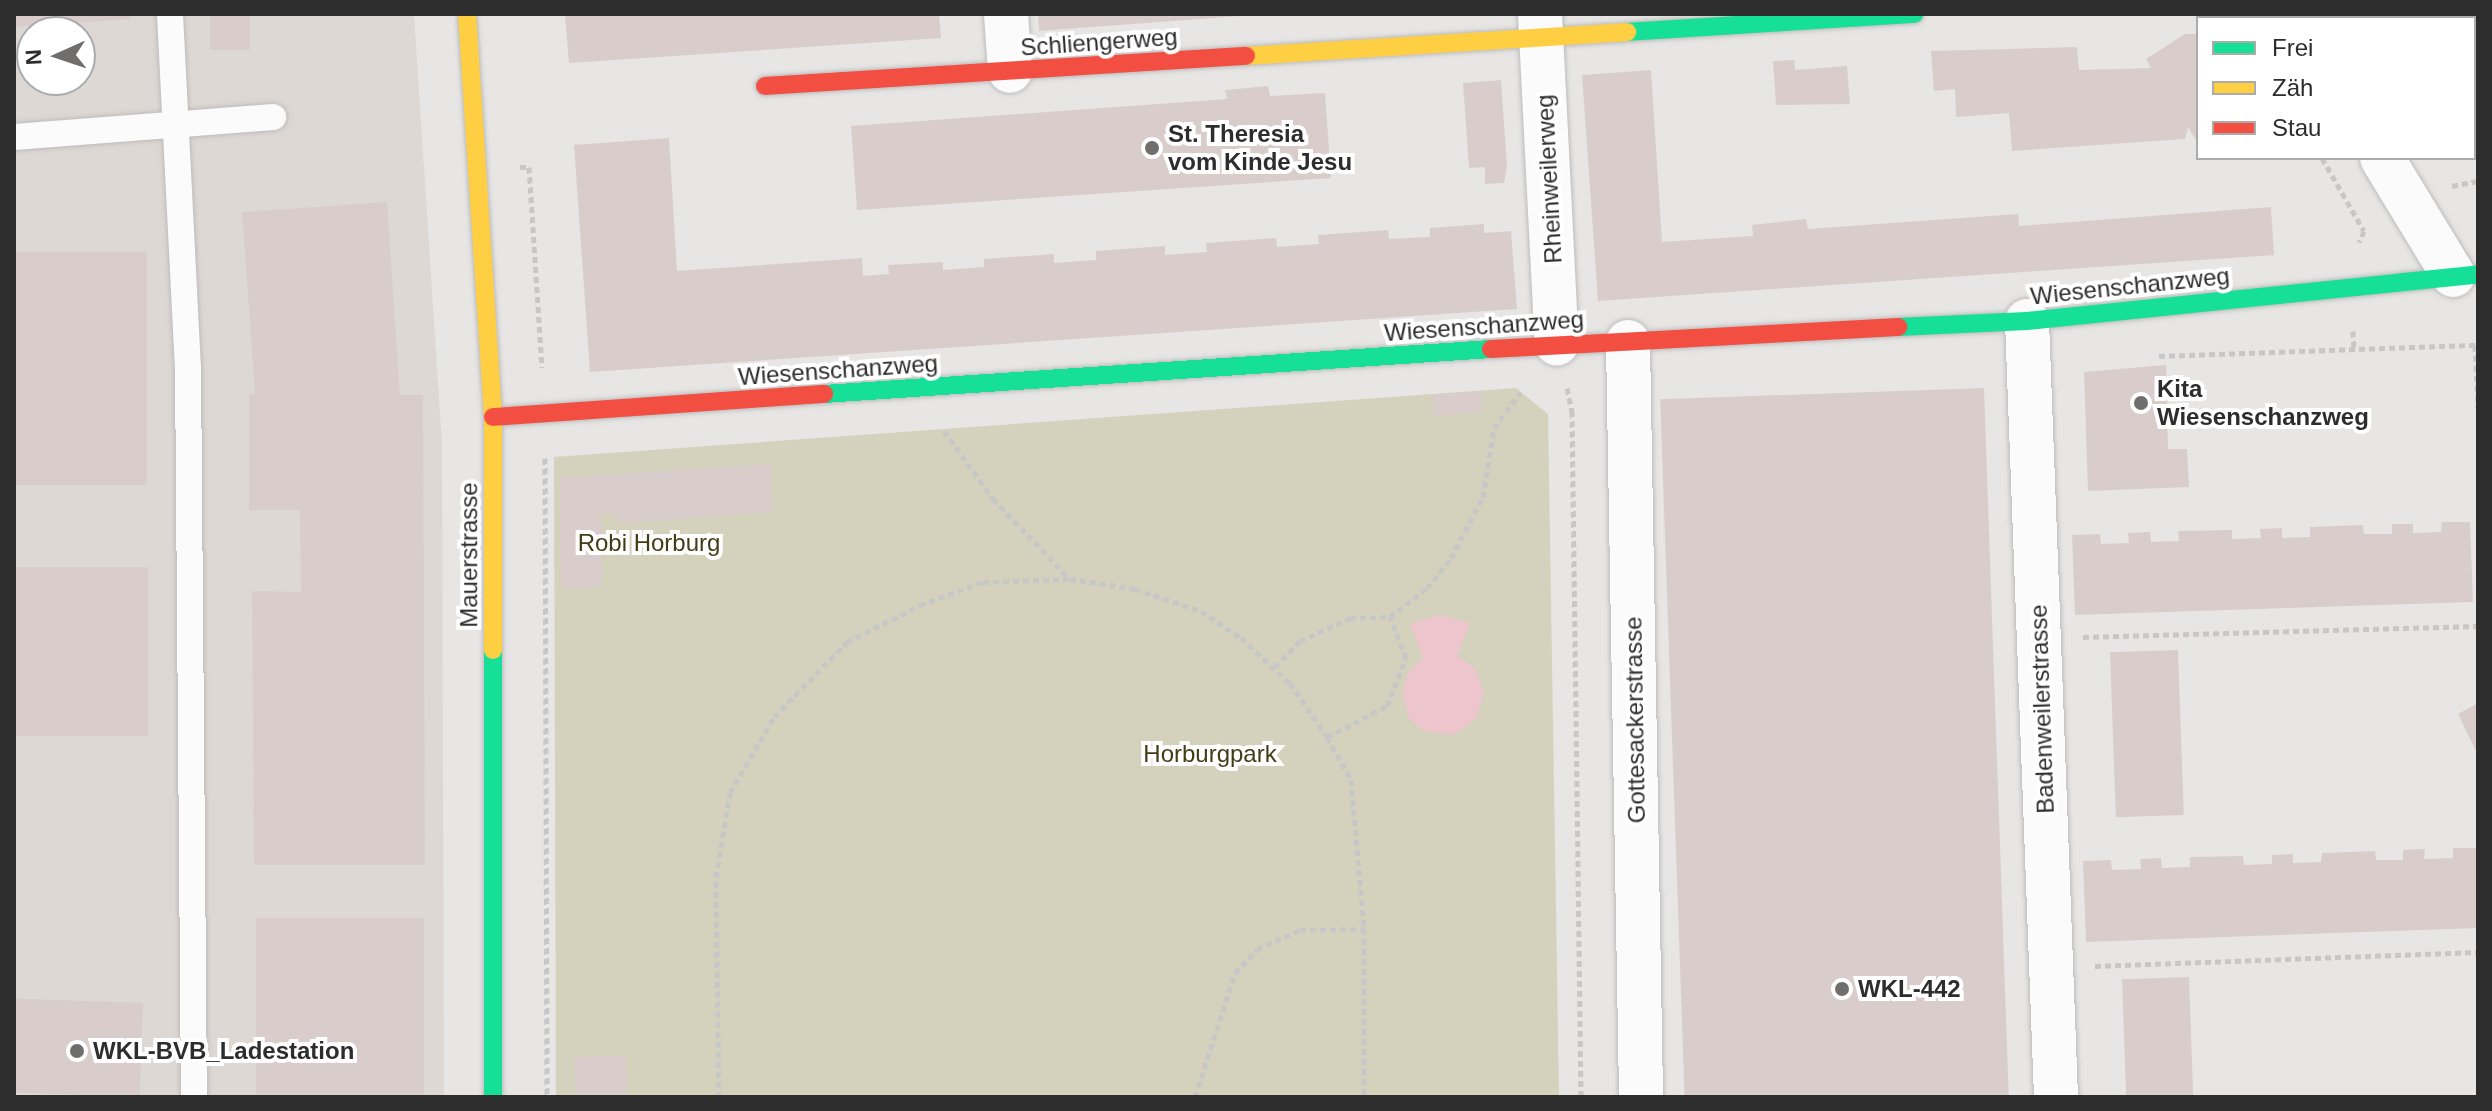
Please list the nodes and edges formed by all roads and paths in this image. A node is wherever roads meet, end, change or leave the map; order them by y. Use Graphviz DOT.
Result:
graph roads {
  1 [pos="170,14"];
  2 [pos="467,14"];
  3 [pos="1006,14"];
  4 [pos="1914,14"];
  5 [pos="1540,25"];
  6 [pos="1010,71"];
  7 [pos="765,86"];
  8 [pos="273,117"];
  9 [pos="178,123"];
  10 [pos="14,137"];
  11 [pos="2323,160"];
  12 [pos="2383,160"];
  13 [pos="516,167"];
  14 [pos="2354,253"];
  15 [pos="2465,274"];
  16 [pos="2027,321"];
  17 [pos="1628,342"];
  18 [pos="1557,344"];
  19 [pos="2475,345"];
  20 [pos="913,390"];
  21 [pos="2478,407"];
  22 [pos="545,414"];
  23 [pos="493,417"];
  24 [pos="1070,579"];
  25 [pos="1390,617"];
  26 [pos="2478,626"];
  27 [pos="2039,637"];
  28 [pos="1275,667"];
  29 [pos="1327,737"];
  30 [pos="1364,929"];
  31 [pos="2478,952"];
  32 [pos="2051,967"];
  33 [pos="194,1097"];
  34 [pos="493,1097"];
  35 [pos="547,1097"];
  36 [pos="719,1097"];
  37 [pos="1195,1097"];
  38 [pos="1364,1097"];
  39 [pos="1581,1097"];
  40 [pos="1641,1097"];
  41 [pos="2056,1097"];
  1 -- 9 [label="lane"];
  2 -- 23 [label="street, Mauerstrasse"];
  3 -- 6 [label="street"];
  4 -- 5 [label="street, Schliengerweg"];
  5 -- 6 [label="street, Schliengerweg"];
  5 -- 18 [label="street, Rheinweilerweg"];
  6 -- 7 [label="street, Schliengerweg"];
  8 -- 9 [label="lane"];
  9 -- 10 [label="lane"];
  9 -- 33 [label="lane"];
  11 -- 14 [label="path"];
  12 -- 15 [label="street"];
  13 -- 22 [label="path"];
  15 -- 16 [label="street, Wiesenschanzweg"];
  16 -- 17 [label="street, Wiesenschanzweg"];
  16 -- 27 [label="street, Badenweilerstrasse"];
  17 -- 18 [label="street, Wiesenschanzweg"];
  17 -- 40 [label="street, Gottesackerstrasse"];
  18 -- 20 [label="street, Wiesenschanzweg"];
  18 -- 25 [label="path"];
  18 -- 39 [label="path"];
  19 -- 21 [label="path"];
  20 -- 22 [label="street, Wiesenschanzweg"];
  20 -- 24 [label="path"];
  22 -- 23 [label="street, Wiesenschanzweg"];
  22 -- 35 [label="path"];
  23 -- 34 [label="street, Mauerstrasse"];
  24 -- 28 [label="path"];
  24 -- 36 [label="path"];
  25 -- 28 [label="path"];
  25 -- 29 [label="path"];
  26 -- 27 [label="path"];
  27 -- 32 [label="street, Badenweilerstrasse"];
  28 -- 29 [label="path"];
  29 -- 30 [label="path"];
  30 -- 37 [label="path"];
  30 -- 38 [label="path"];
  31 -- 32 [label="path"];
  32 -- 41 [label="street, Badenweilerstrasse"];
}
